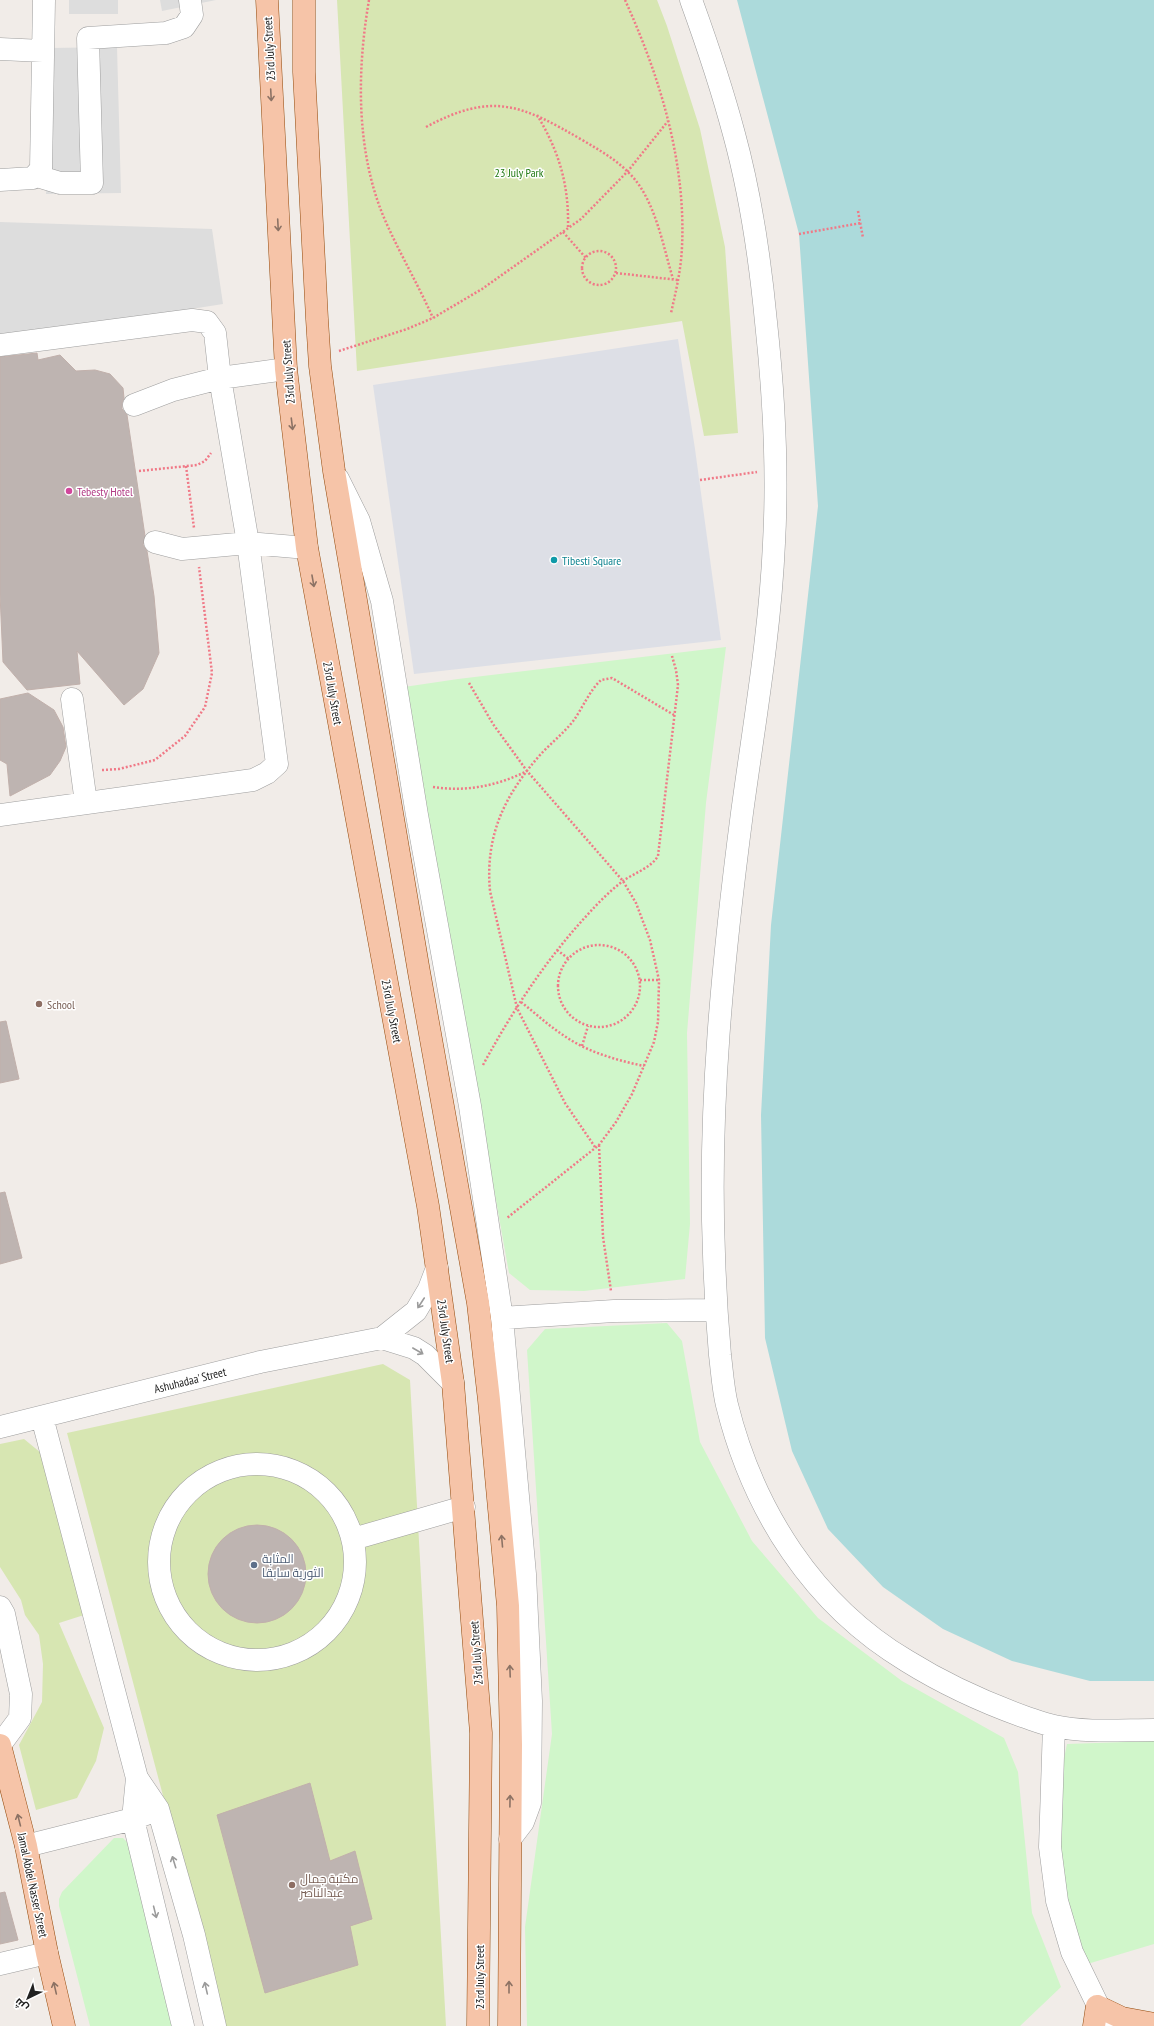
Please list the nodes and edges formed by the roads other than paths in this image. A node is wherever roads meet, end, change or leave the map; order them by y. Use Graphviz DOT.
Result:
graph roads {
  1 [pos="44,0"];
  2 [pos="190,0"];
  3 [pos="267,0"];
  4 [pos="304,0"];
  5 [pos="691,0"];
  6 [pos="0,49"];
  7 [pos="43,51"];
  8 [pos="37,176"];
  9 [pos="0,180"];
  10 [pos="0,345"];
  11 [pos="320,362"];
  12 [pos="286,369"];
  13 [pos="220,378"];
  14 [pos="134,405"];
  15 [pos="334,471"];
  16 [pos="155,542"];
  17 [pos="248,543"];
  18 [pos="307,548"];
  19 [pos="72,699"];
  20 [pos="86,803"];
  21 [pos="0,815"];
  22 [pos="472,1123"];
  23 [pos="447,1127"];
  24 [pos="437,1268"];
  25 [pos="716,1310"];
  26 [pos="502,1318"];
  27 [pos="382,1338"];
  28 [pos="453,1383"];
  29 [pos="42,1418"];
  30 [pos="0,1427"];
  31 [pos="464,1507"];
  32 [pos="353,1539"];
  33 [pos="0,1607"];
  34 [pos="1054,1726"];
  35 [pos="1154,1730"];
  36 [pos="0,1745"];
  37 [pos="137,1778"];
  38 [pos="158,1809"];
  39 [pos="133,1819"];
  40 [pos="510,1839"];
  41 [pos="26,1846"];
  42 [pos="194,1935"];
  43 [pos="163,1943"];
  44 [pos="47,1953"];
  45 [pos="0,1964"];
  46 [pos="1095,2016"];
  47 [pos="1154,2024"];
  48 [pos="64,2026"];
  49 [pos="183,2026"];
  50 [pos="215,2026"];
  51 [pos="478,2026"];
  52 [pos="509,2026"];
  53 [pos="1108,2026"];
  1 -- 7 [label="street"];
  2 -- 8 [label="street"];
  3 -- 12 [label="main road, 23rd July Street, one-way"];
  4 -- 11 [label="main road"];
  5 -- 25 [label="street"];
  6 -- 7 [label="street"];
  7 -- 8 [label="street"];
  8 -- 9 [label="street"];
  10 -- 13 [label="street"];
  11 -- 12 [label="main road"];
  11 -- 15 [label="main road"];
  12 -- 13 [label="street"];
  12 -- 18 [label="main road, 23rd July Street, one-way"];
  13 -- 14 [label="street"];
  13 -- 17 [label="street"];
  15 -- 22 [label="street"];
  15 -- 23 [label="main road"];
  16 -- 17 [label="street"];
  17 -- 18 [label="street"];
  17 -- 20 [label="street"];
  18 -- 24 [label="main road, 23rd July Street, one-way"];
  19 -- 20 [label="street"];
  20 -- 21 [label="street"];
  22 -- 23 [label="street"];
  22 -- 26 [label="street"];
  40 -- 23 [label="main road, one-way"];
  24 -- 27 [label="street, Ashuhadaa' Street, one-way"];
  24 -- 28 [label="main road, 23rd July Street"];
  25 -- 26 [label="street"];
  25 -- 34 [label="street"];
  26 -- 40 [label="street"];
  27 -- 28 [label="street, Ashuhadaa' Street, one-way"];
  27 -- 29 [label="street, Ashuhadaa' Street"];
  28 -- 31 [label="main road, 23rd July Street"];
  29 -- 30 [label="street, Ashuhadaa' Street"];
  29 -- 37 [label="street"];
  31 -- 32 [label="street"];
  31 -- 51 [label="main road, 23rd July Street"];
  32 -- 32 [label="street"];
  33 -- 36 [label="street"];
  34 -- 35 [label="street"];
  34 -- 46 [label="street"];
  41 -- 36 [label="main road, Jamal Abdel Nasser Street, one-way"];
  37 -- 38 [label="street"];
  37 -- 39 [label="street"];
  38 -- 39 [label="street"];
  42 -- 38 [label="street, one-way"];
  39 -- 41 [label="street"];
  39 -- 43 [label="street, one-way"];
  52 -- 40 [label="main road, one-way"];
  41 -- 44 [label="main road, Jamal Abdel Nasser Street"];
  42 -- 43 [label="street"];
  50 -- 42 [label="street, one-way"];
  43 -- 49 [label="street"];
  44 -- 45 [label="street"];
  48 -- 44 [label="main road, Jamal Abdel Nasser Street, one-way"];
  46 -- 47 [label="main road"];
  46 -- 53 [label="street"];
}
